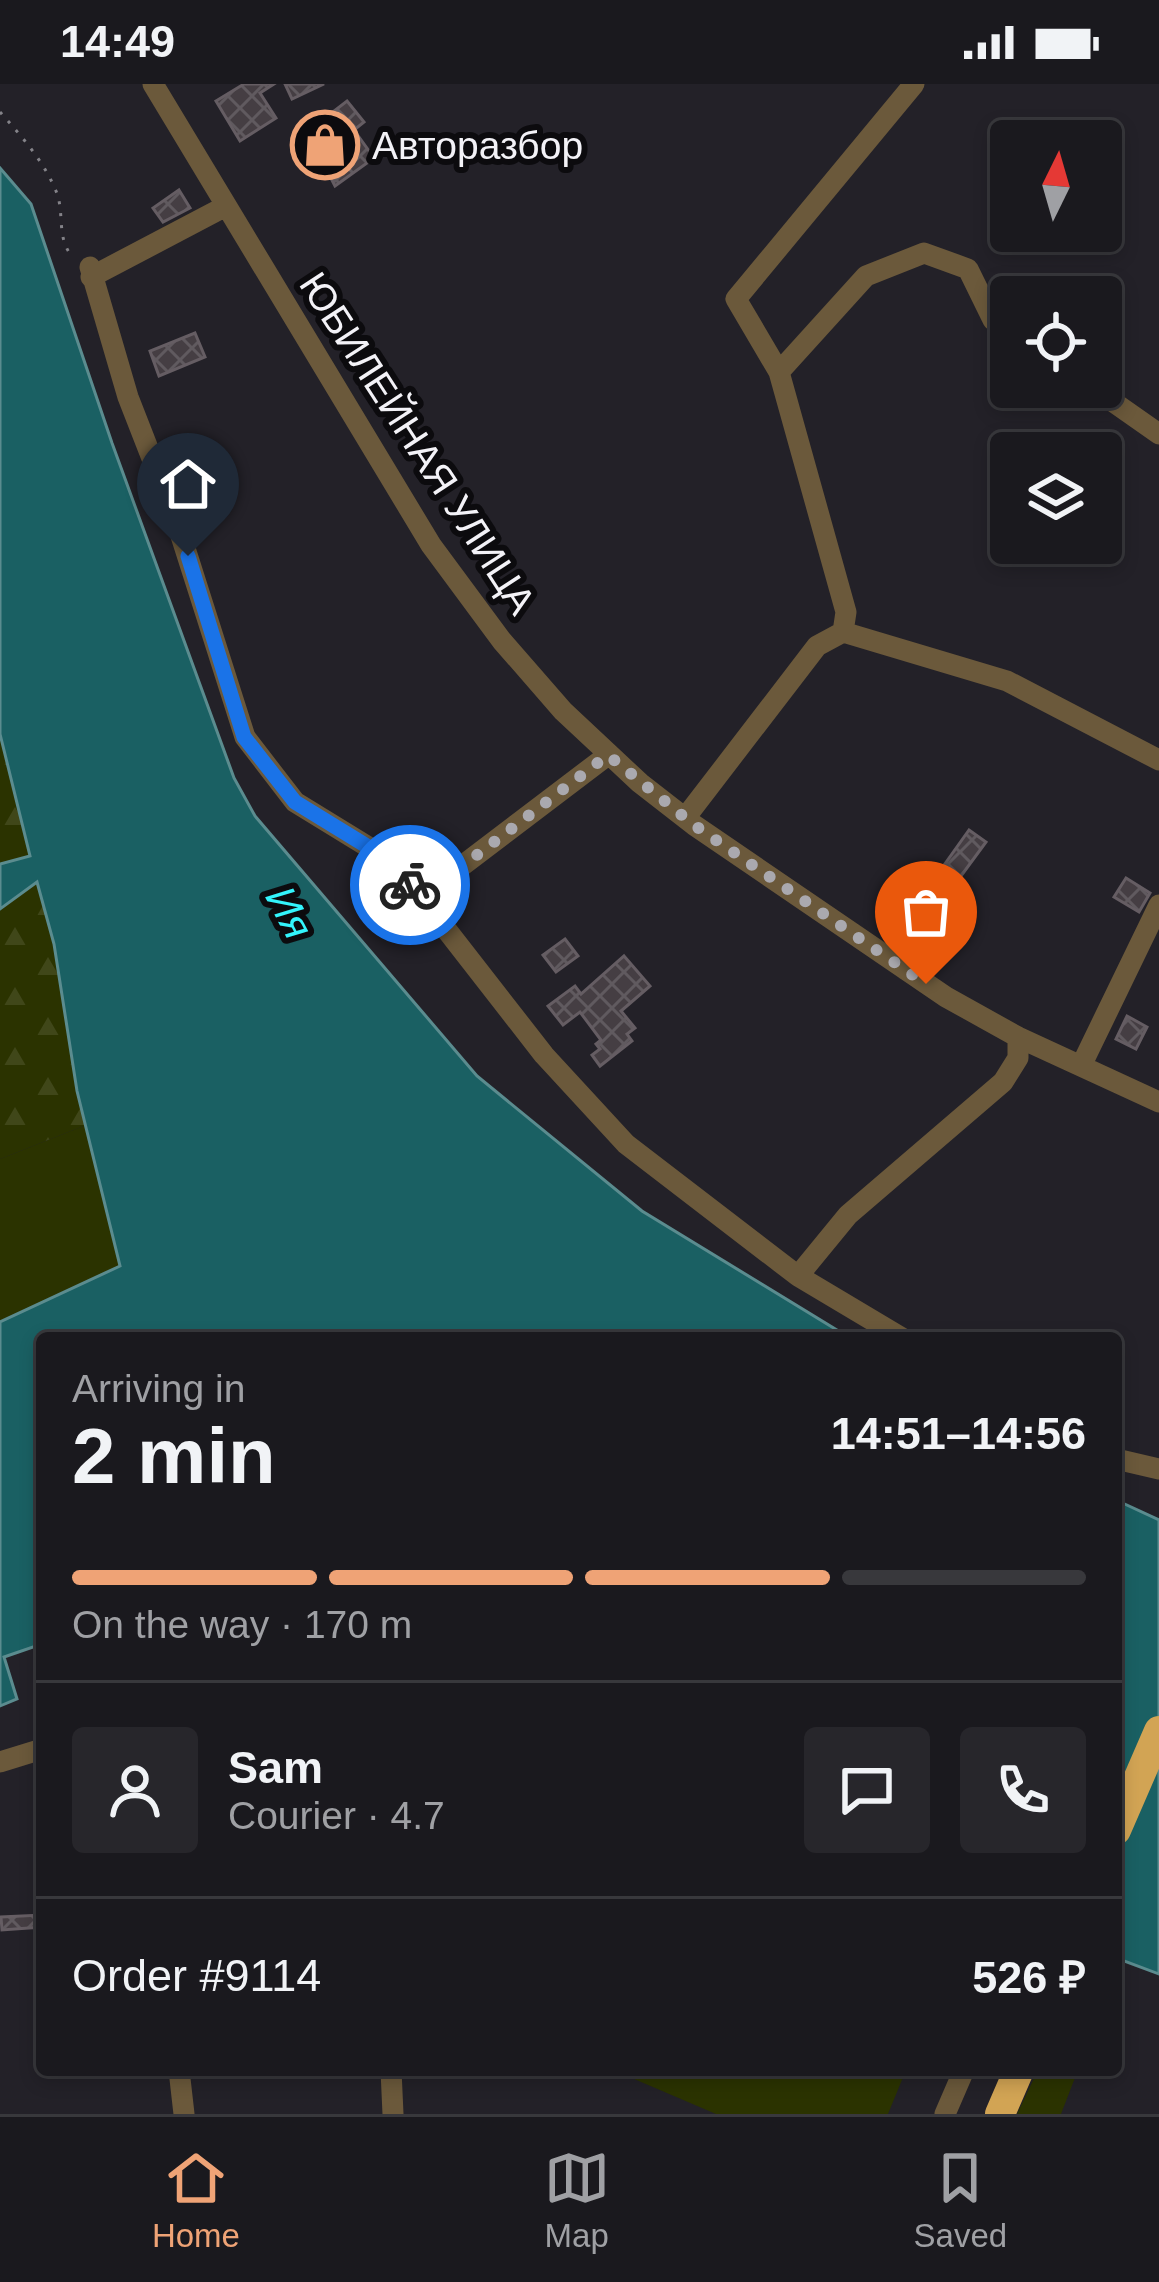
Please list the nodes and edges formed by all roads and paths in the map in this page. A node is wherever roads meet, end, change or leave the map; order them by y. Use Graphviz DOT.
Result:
graph roads {
  1 [pos="152,84"];
  2 [pos="914,84"];
  3 [pos="0,112"];
  4 [pos="226,206"];
  5 [pos="90,272"];
  6 [pos="990,314"];
  7 [pos="779,372"];
  8 [pos="1122,408"];
  9 [pos="1159,434"];
  10 [pos="843,632"];
  11 [pos="608,755"];
  12 [pos="1159,760"];
  13 [pos="685,818"];
  14 [pos="422,897"];
  15 [pos="1159,905"];
  16 [pos="938,925"];
  17 [pos="906,970"];
  18 [pos="1018,1037"];
  19 [pos="1081,1066"];
  20 [pos="1159,1102"];
  21 [pos="798,1276"];
  22 [pos="892,1332"];
  23 [pos="1122,1460"];
  24 [pos="1159,1469"];
  25 [pos="1159,1732"];
  26 [pos="36,1751"];
  27 [pos="0,1762"];
  28 [pos="1122,1816"];
  29 [pos="180,2076"];
  30 [pos="391,2076"];
  31 [pos="961,2076"];
  32 [pos="1016,2076"];
  33 [pos="184,2114"];
  34 [pos="393,2114"];
  35 [pos="945,2114"];
  36 [pos="1000,2114"];
  1 -- 4 [label="street, ЮБИЛЕЙНАЯ УЛИЦА"];
  2 -- 7 [label="street"];
  3 -- 5 [label="path"];
  4 -- 5 [label="street"];
  4 -- 11 [label="street, ЮБИЛЕЙНАЯ УЛИЦА"];
  5 -- 14 [label="street"];
  6 -- 7 [label="street"];
  7 -- 10 [label="street"];
  8 -- 9 [label="street"];
  10 -- 12 [label="street"];
  10 -- 13 [label="street"];
  11 -- 13 [label="street, ЮБИЛЕЙНАЯ УЛИЦА"];
  11 -- 14 [label="street"];
  13 -- 17 [label="street, ЮБИЛЕЙНАЯ УЛИЦА"];
  14 -- 21 [label="street"];
  15 -- 19 [label="street"];
  16 -- 17 [label="street"];
  17 -- 18 [label="street, ЮБИЛЕЙНАЯ УЛИЦА"];
  18 -- 19 [label="street, ЮБИЛЕЙНАЯ УЛИЦА"];
  18 -- 21 [label="street"];
  19 -- 20 [label="street, ЮБИЛЕЙНАЯ УЛИЦА"];
  21 -- 22 [label="street"];
  23 -- 24 [label="street"];
  25 -- 28 [label="highway"];
  26 -- 27 [label="street"];
  29 -- 33 [label="street"];
  30 -- 34 [label="street"];
  31 -- 35 [label="street"];
  32 -- 36 [label="highway"];
}
